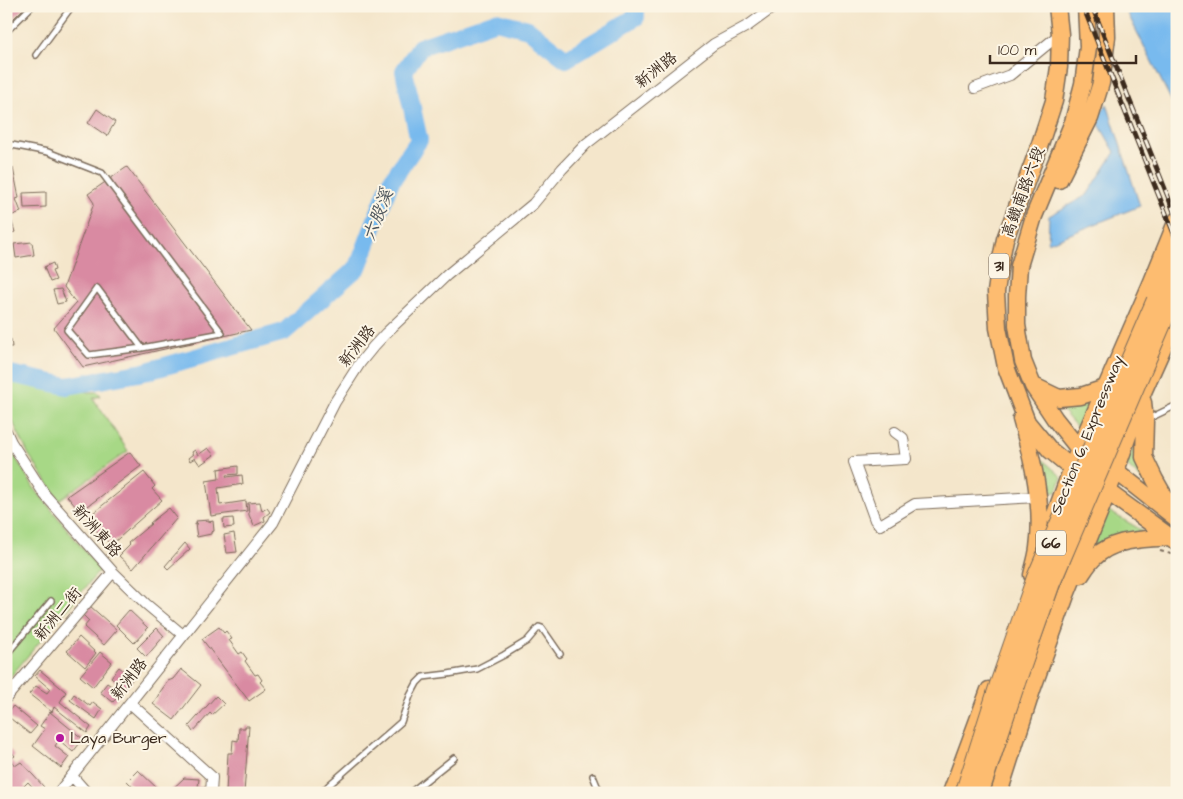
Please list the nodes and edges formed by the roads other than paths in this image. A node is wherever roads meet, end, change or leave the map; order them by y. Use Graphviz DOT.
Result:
graph roads {
  1 [pos="32,6"];
  2 [pos="72,6"];
  3 [pos="775,6"];
  4 [pos="1057,6"];
  5 [pos="1086,6"];
  6 [pos="1106,6"];
  7 [pos="6,32"];
  8 [pos="1060,34"];
  9 [pos="36,54"];
  10 [pos="975,88"];
  11 [pos="6,146"];
  12 [pos="1177,220"];
  13 [pos="1028,237"];
  14 [pos="1177,255"];
  15 [pos="1177,289"];
  16 [pos="1167,308"];
  17 [pos="142,348"];
  18 [pos="1006,366"];
  19 [pos="1033,386"];
  20 [pos="1105,388"];
  21 [pos="1143,392"];
  22 [pos="1177,405"];
  23 [pos="1144,421"];
  24 [pos="6,432"];
  25 [pos="895,432"];
  26 [pos="1079,449"];
  27 [pos="1072,469"];
  28 [pos="1116,471"];
  29 [pos="1108,492"];
  30 [pos="1038,497"];
  31 [pos="1177,512"];
  32 [pos="1177,519"];
  33 [pos="1172,540"];
  34 [pos="113,572"];
  35 [pos="1032,575"];
  36 [pos="1066,596"];
  37 [pos="51,601"];
  38 [pos="183,635"];
  39 [pos="560,654"];
  40 [pos="6,655"];
  41 [pos="7,695"];
  42 [pos="130,702"];
  43 [pos="454,758"];
  44 [pos="72,776"];
  45 [pos="593,776"];
  46 [pos="58,793"];
  47 [pos="87,793"];
  48 [pos="211,793"];
  49 [pos="324,793"];
  50 [pos="410,793"];
  51 [pos="600,793"];
  52 [pos="950,793"];
  53 [pos="965,793"];
  54 [pos="979,793"];
  55 [pos="999,793"];
  1 -- 7 [label="lane"];
  2 -- 9 [label="lane"];
  3 -- 38 [label="street, 新洲路"];
  4 -- 8 [label="main road, 高鐵南路六段 / 31"];
  5 -- 13 [label="main road, 高鐵南路六段 / 31"];
  6 -- 13 [label="main road, 高鐵南路六段 / 31"];
  8 -- 10 [label="street"];
  8 -- 18 [label="main road, 高鐵南路六段 / 31"];
  11 -- 17 [label="lane"];
  12 -- 20 [label="main road, Section 6, Expressway / 66"];
  13 -- 19 [label="main road, 高鐵南路六段 / 31"];
  14 -- 16 [label="highway, 66"];
  15 -- 16 [label="highway, 66"];
  16 -- 21 [label="main road, 66"];
  16 -- 53 [label="highway, 66, bridge"];
  16 -- 54 [label="highway, 66, bridge"];
  17 -- 17 [label="lane"];
  18 -- 27 [label="main road, 高鐵南路六段 / 31"];
  18 -- 30 [label="main road, 31"];
  19 -- 20 [label="main road"];
  19 -- 26 [label="main road, 高鐵南路六段 / 31"];
  20 -- 26 [label="main road, Section 6, Expressway / 66"];
  21 -- 23 [label="main road"];
  21 -- 28 [label="main road, 66"];
  22 -- 23 [label="lane"];
  23 -- 31 [label="main road"];
  24 -- 34 [label="street, 新洲東路"];
  25 -- 30 [label="street"];
  26 -- 27 [label="main road, Section 6, Expressway / 66"];
  26 -- 28 [label="main road, 高鐵南路六段 / 31"];
  27 -- 29 [label="main road, 高鐵南路六段 / 31"];
  27 -- 35 [label="main road, Section 6, Expressway / 66"];
  28 -- 29 [label="main road, 66"];
  28 -- 32 [label="main road, 高鐵南路六段 / 31"];
  29 -- 33 [label="main road, 高鐵南路六段 / 31"];
  29 -- 36 [label="main road, 66"];
  30 -- 35 [label="main road, 31"];
  33 -- 36 [label="main road"];
  34 -- 38 [label="street, 新洲東路"];
  34 -- 41 [label="street, 新洲二街"];
  35 -- 52 [label="main road, Section 6, Expressway / 66"];
  36 -- 55 [label="main road, 66"];
  37 -- 40 [label="lane"];
  38 -- 42 [label="street, 新洲路"];
  39 -- 49 [label="lane"];
  42 -- 44 [label="street, 新洲路"];
  42 -- 48 [label="street"];
  43 -- 50 [label="lane"];
  44 -- 46 [label="street, 新洲路"];
  44 -- 47 [label="street"];
  45 -- 51 [label="lane"];
}
